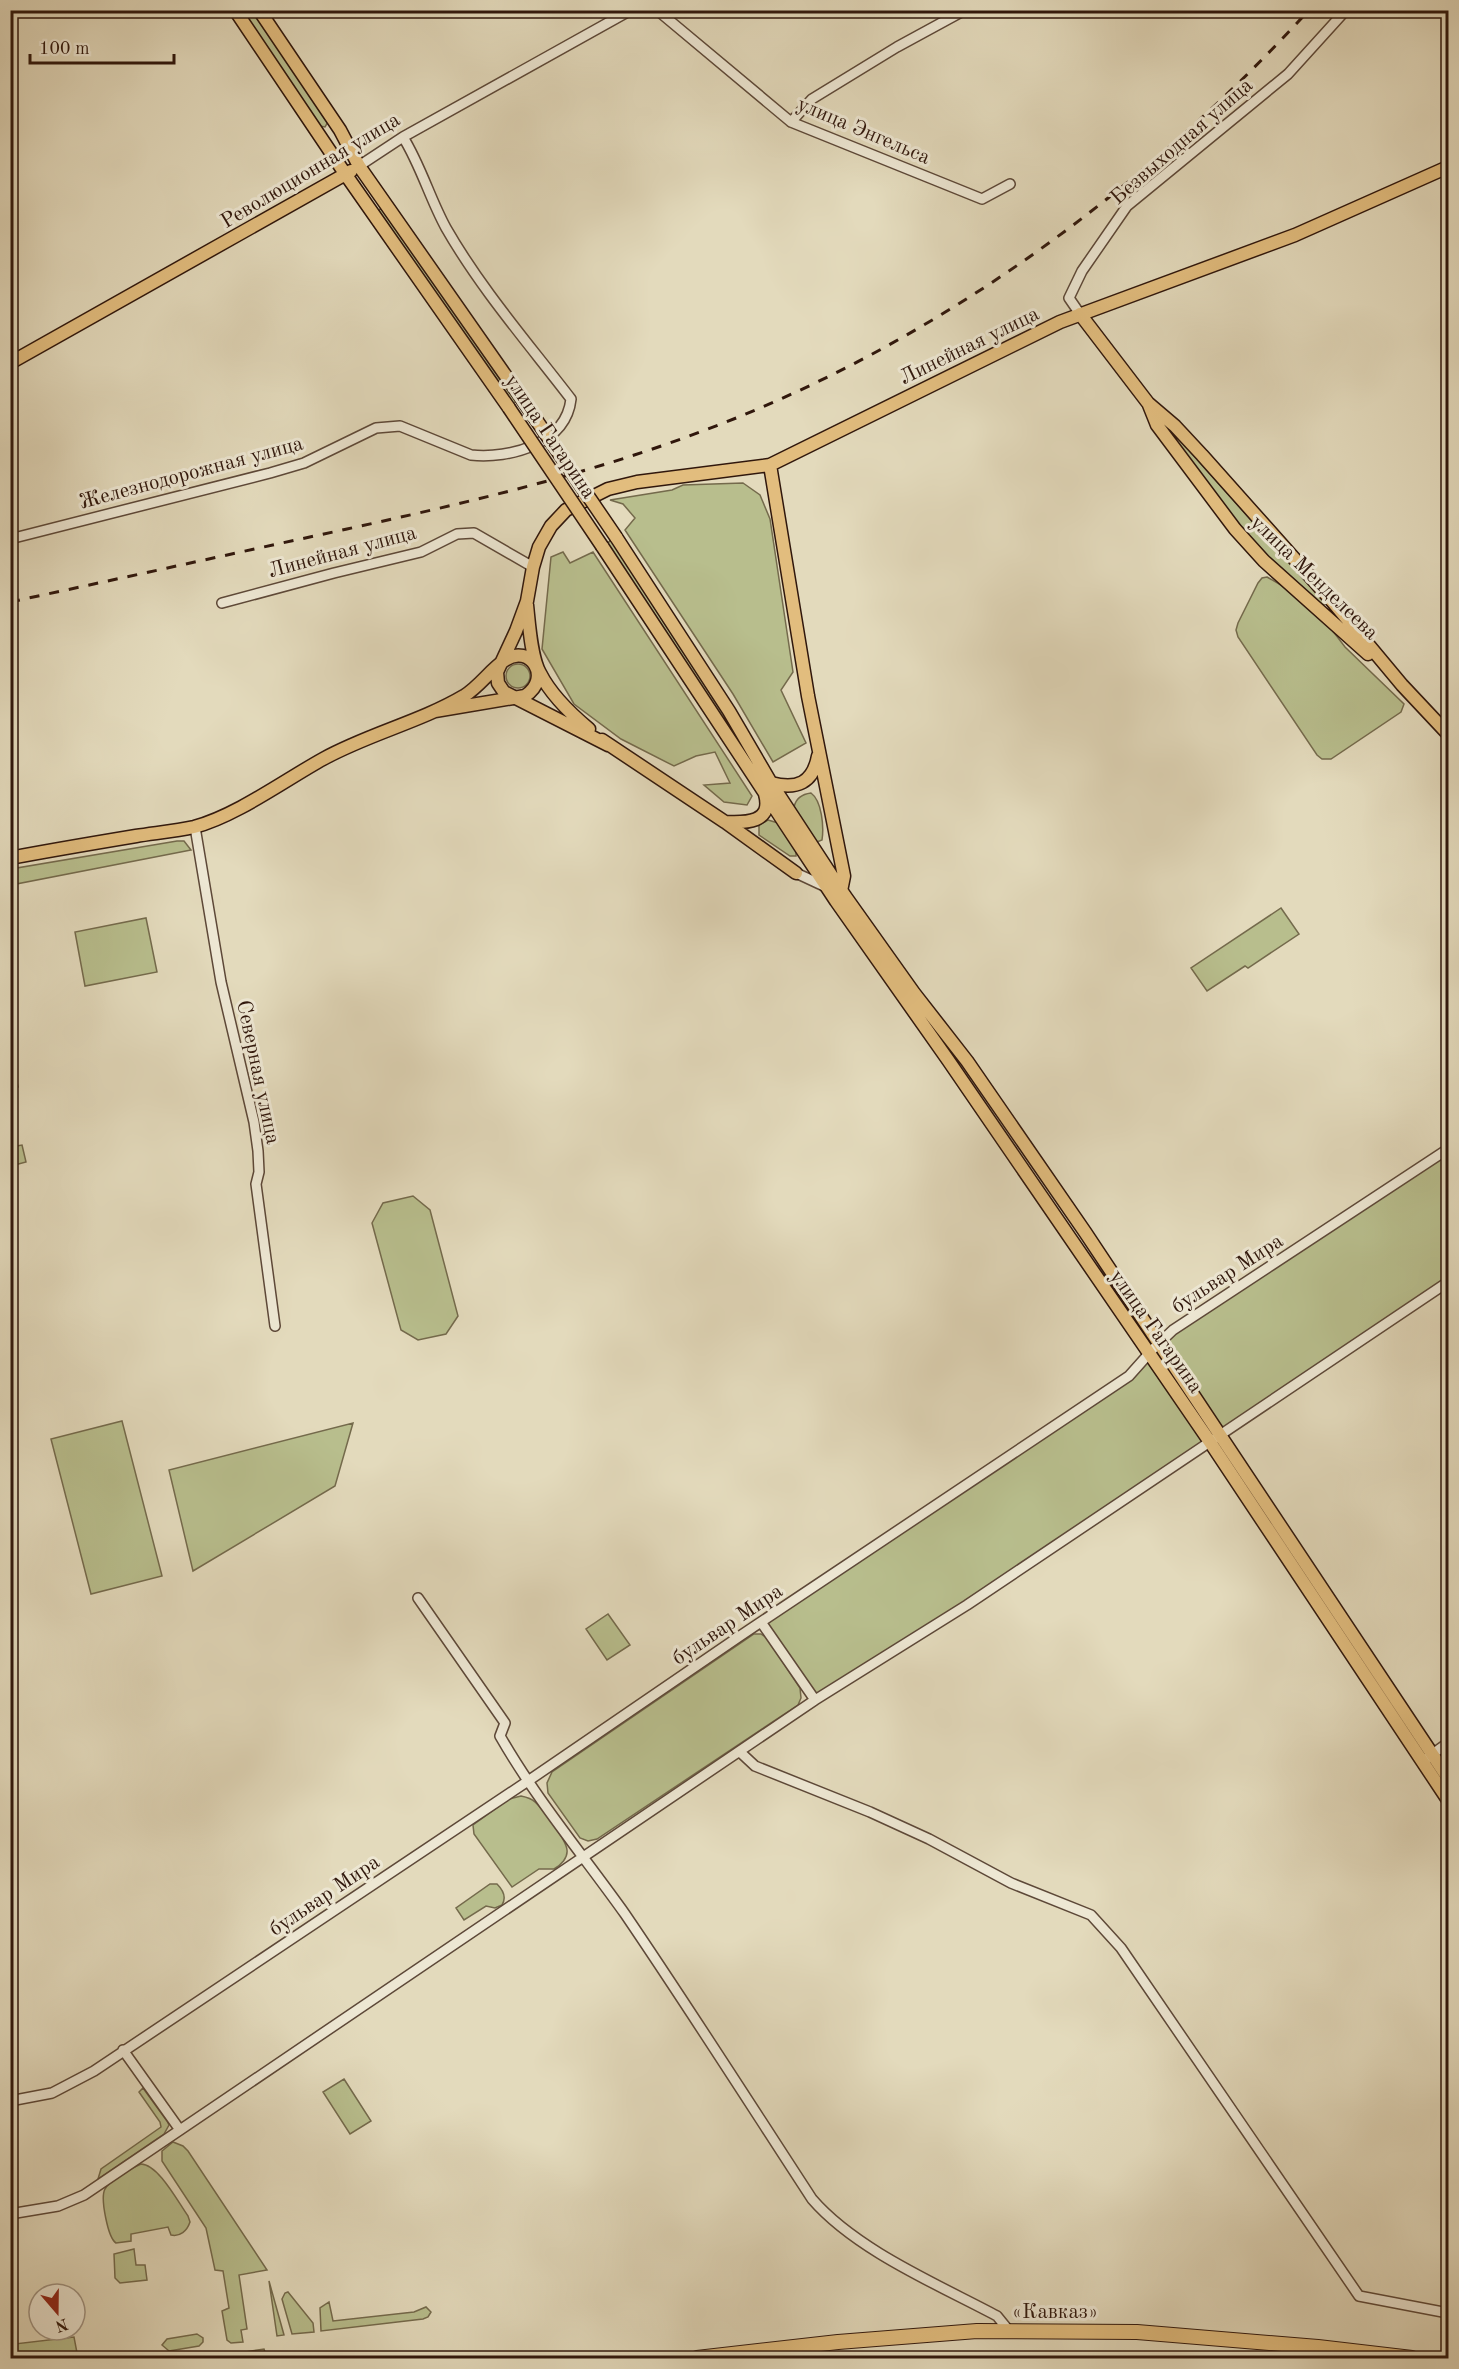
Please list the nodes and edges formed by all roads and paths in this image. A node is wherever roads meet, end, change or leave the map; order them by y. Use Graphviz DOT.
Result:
graph roads {
  1 [pos="235,10"];
  2 [pos="259,10"];
  3 [pos="631,10"];
  4 [pos="657,10"];
  5 [pos="965,10"];
  6 [pos="1346,10"];
  7 [pos="791,122"];
  8 [pos="404,137"];
  9 [pos="360,166"];
  10 [pos="1449,167"];
  11 [pos="346,174"];
  12 [pos="1010,184"];
  13 [pos="1080,314"];
  14 [pos="10,363"];
  15 [pos="1148,403"];
  16 [pos="770,465"];
  17 [pos="10,539"];
  18 [pos="532,567"];
  19 [pos="527,601"];
  20 [pos="222,603"];
  21 [pos="502,662"];
  22 [pos="539,672"];
  23 [pos="1402,685"];
  24 [pos="515,697"];
  25 [pos="435,711"];
  26 [pos="1449,734"];
  27 [pos="608,745"];
  28 [pos="819,752"];
  29 [pos="767,786"];
  30 [pos="725,822"];
  31 [pos="195,826"];
  32 [pos="10,858"];
  33 [pos="796,873"];
  34 [pos="827,888"];
  35 [pos="841,891"];
  36 [pos="1449,1149"];
  37 [pos="1449,1281"];
  38 [pos="275,1326"];
  39 [pos="1159,1342"];
  40 [pos="1149,1354"];
  41 [pos="1221,1435"];
  42 [pos="1210,1442"];
  43 [pos="418,1598"];
  44 [pos="761,1622"];
  45 [pos="815,1700"];
  46 [pos="1449,1743"];
  47 [pos="741,1752"];
  48 [pos="1427,1758"];
  49 [pos="1449,1778"];
  50 [pos="528,1782"];
  51 [pos="1449,1800"];
  52 [pos="584,1857"];
  53 [pos="123,2050"];
  54 [pos="10,2101"];
  55 [pos="180,2130"];
  56 [pos="10,2214"];
  57 [pos="1449,2313"];
  58 [pos="1010,2332"];
  59 [pos="697,2358"];
  60 [pos="1412,2358"];
  1 -- 11 [label="main road, улица Гагарина"];
  2 -- 9 [label="main road, улица Гагарина"];
  3 -- 8 [label="street, Революционная улица"];
  4 -- 7 [label="street, улица Энгельса"];
  5 -- 7 [label="street"];
  6 -- 13 [label="street, Безвыходная улица"];
  7 -- 12 [label="street, улица Энгельса"];
  8 -- 9 [label="street, Революционная улица"];
  8 -- 17 [label="street, Железнодорожная улица"];
  9 -- 11 [label="main road, Революционная улица"];
  9 -- 29 [label="main road, улица Гагарина, bridge"];
  10 -- 13 [label="main road, Линейная улица"];
  11 -- 14 [label="main road, Революционная улица"];
  11 -- 29 [label="main road, улица Гагарина, bridge"];
  13 -- 15 [label="main road, улица Менделеева"];
  13 -- 16 [label="main road, Линейная улица"];
  15 -- 23 [label="main road, улица Менделеева"];
  15 -- 23 [label="main road, улица Менделеева"];
  16 -- 18 [label="main road, Линейная улица"];
  16 -- 28 [label="main road"];
  18 -- 19 [label="main road, Линейная улица"];
  18 -- 20 [label="street, Линейная улица"];
  19 -- 21 [label="main road, Линейная улица"];
  19 -- 22 [label="main road, Линейная улица"];
  21 -- 22 [label="main road"];
  21 -- 24 [label="main road"];
  21 -- 25 [label="main road"];
  22 -- 24 [label="main road"];
  22 -- 27 [label="main road, улица Гагарина"];
  23 -- 26 [label="main road, улица Менделеева"];
  24 -- 25 [label="main road"];
  24 -- 27 [label="main road, улица Гагарина"];
  25 -- 31 [label="main road"];
  27 -- 30 [label="main road, улица Гагарина"];
  28 -- 29 [label="main road"];
  28 -- 35 [label="main road"];
  29 -- 30 [label="main road"];
  29 -- 34 [label="main road, улица Гагарина"];
  29 -- 35 [label="main road, улица Гагарина"];
  30 -- 33 [label="main road, улица Гагарина"];
  31 -- 32 [label="main road"];
  31 -- 38 [label="street, Северная улица"];
  33 -- 34 [label="street, улица Гагарина"];
  34 -- 40 [label="main road, улица Гагарина"];
  35 -- 39 [label="main road, улица Гагарина"];
  36 -- 39 [label="street, бульвар Мира"];
  37 -- 41 [label="street"];
  39 -- 40 [label="street, бульвар Мира"];
  39 -- 41 [label="main road, улица Гагарина"];
  40 -- 42 [label="main road, улица Гагарина"];
  40 -- 44 [label="street, бульвар Мира"];
  41 -- 42 [label="street"];
  41 -- 48 [label="main road, улица Гагарина"];
  42 -- 45 [label="street"];
  42 -- 48 [label="main road, улица Гагарина"];
  43 -- 50 [label="street"];
  44 -- 45 [label="street"];
  44 -- 50 [label="street, бульвар Мира"];
  45 -- 47 [label="street"];
  46 -- 48 [label="street"];
  47 -- 52 [label="street"];
  47 -- 57 [label="street"];
  48 -- 49 [label="main road, улица Гагарина"];
  48 -- 51 [label="main road, улица Гагарина"];
  50 -- 52 [label="street"];
  50 -- 53 [label="street, бульвар Мира"];
  52 -- 55 [label="street"];
  52 -- 58 [label="street"];
  53 -- 54 [label="street, бульвар Мира"];
  53 -- 55 [label="street"];
  55 -- 56 [label="street"];
  58 -- 59 [label="highway, «Кавказ»"];
  58 -- 60 [label="highway, «Кавказ»"];
}
